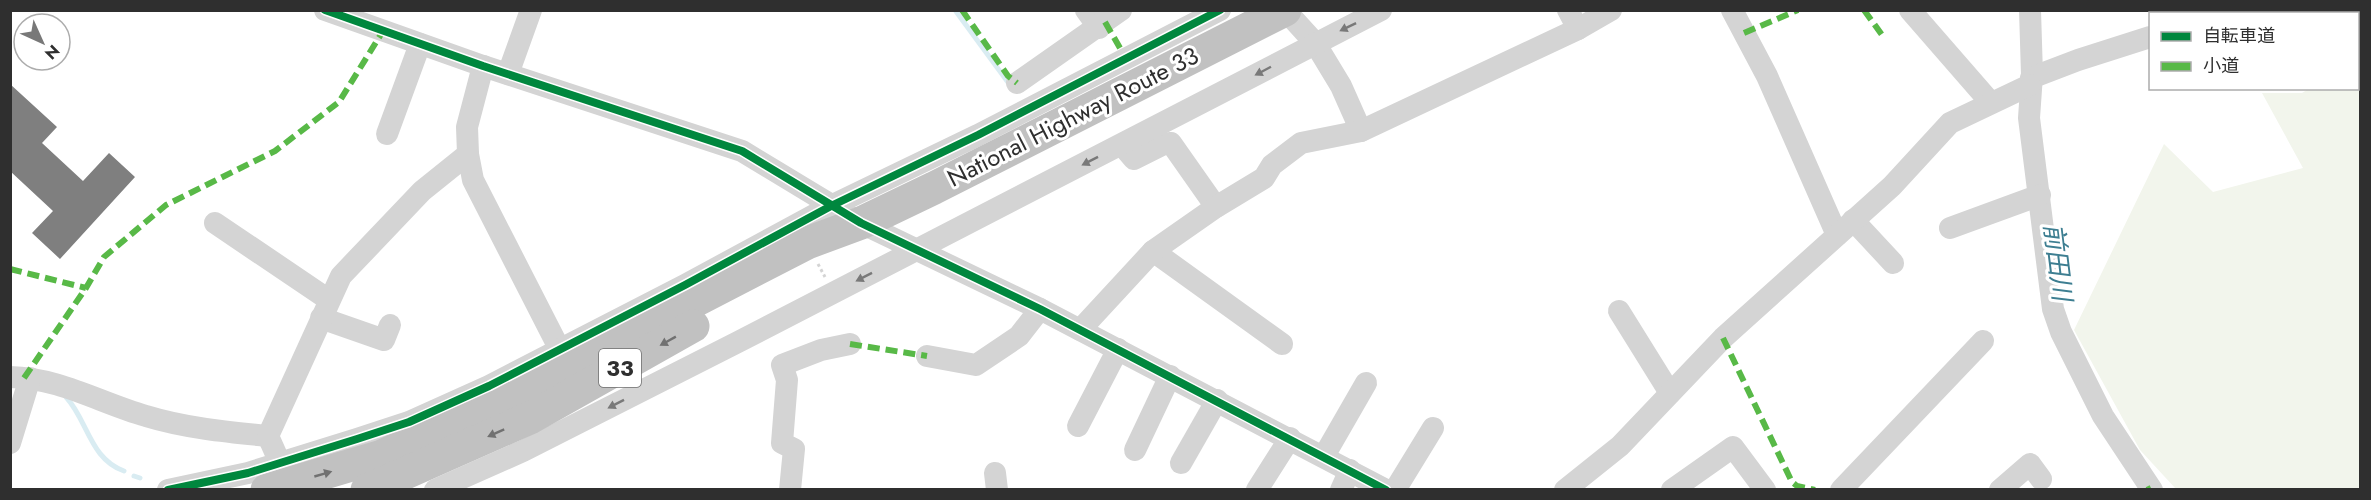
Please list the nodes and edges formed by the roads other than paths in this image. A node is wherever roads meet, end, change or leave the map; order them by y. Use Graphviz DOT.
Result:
graph roads {
  1 [pos="325,10"];
  2 [pos="531,10"];
  3 [pos="1121,10"];
  4 [pos="1220,10"];
  5 [pos="1285,10"];
  6 [pos="1382,10"];
  7 [pos="1611,10"];
  8 [pos="1732,10"];
  9 [pos="1910,10"];
  10 [pos="2030,10"];
  11 [pos="1092,19"];
  12 [pos="1573,20"];
  13 [pos="2149,39"];
  14 [pos="1315,43"];
  15 [pos="420,44"];
  16 [pos="483,66"];
  17 [pos="508,74"];
  18 [pos="2035,79"];
  19 [pos="1017,82"];
  20 [pos="1991,103"];
  21 [pos="1361,130"];
  22 [pos="387,134"];
  23 [pos="1122,145"];
  24 [pos="468,154"];
  25 [pos="2040,195"];
  26 [pos="831,206"];
  27 [pos="1216,207"];
  28 [pos="215,223"];
  29 [pos="861,223"];
  30 [pos="1845,228"];
  31 [pos="1950,228"];
  32 [pos="916,250"];
  33 [pos="1153,250"];
  34 [pos="1893,263"];
  35 [pos="325,309"];
  36 [pos="1040,309"];
  37 [pos="1619,311"];
  38 [pos="1080,330"];
  39 [pos="385,340"];
  40 [pos="1983,341"];
  41 [pos="850,344"];
  42 [pos="1282,344"];
  43 [pos="1118,349"];
  44 [pos="560,350"];
  45 [pos="927,356"];
  46 [pos="1170,376"];
  47 [pos="22,382"];
  48 [pos="1366,382"];
  49 [pos="1670,393"];
  50 [pos="1217,400"];
  51 [pos="1078,426"];
  52 [pos="1433,428"];
  53 [pos="268,436"];
  54 [pos="1290,438"];
  55 [pos="10,442"];
  56 [pos="1135,450"];
  57 [pos="1324,456"];
  58 [pos="1181,463"];
  59 [pos="428,469"];
  60 [pos="273,476"];
  61 [pos="2041,479"];
  62 [pos="1346,480"];
  63 [pos="168,489"];
  64 [pos="367,489"];
  65 [pos="790,489"];
  66 [pos="1257,489"];
  67 [pos="1386,489"];
  68 [pos="1395,489"];
  69 [pos="1565,489"];
  70 [pos="1672,489"];
  71 [pos="1765,489"];
  72 [pos="1841,489"];
  73 [pos="2000,489"];
  74 [pos="2151,489"];
  1 -- 15 [label="street"];
  2 -- 17 [label="street"];
  3 -- 11 [label="street"];
  4 -- 26 [label="street"];
  5 -- 14 [label="street"];
  5 -- 29 [label="highway, National Highway Route 33 / 33"];
  6 -- 14 [label="street, one-way"];
  7 -- 12 [label="street"];
  8 -- 30 [label="street"];
  9 -- 20 [label="street"];
  10 -- 18 [label="street"];
  11 -- 19 [label="street"];
  12 -- 21 [label="street"];
  13 -- 18 [label="street"];
  14 -- 21 [label="street"];
  14 -- 23 [label="street, one-way"];
  15 -- 16 [label="street"];
  15 -- 22 [label="street"];
  16 -- 17 [label="street"];
  16 -- 24 [label="street"];
  17 -- 26 [label="street"];
  18 -- 20 [label="street"];
  18 -- 25 [label="street"];
  20 -- 30 [label="street"];
  21 -- 27 [label="street"];
  23 -- 27 [label="street"];
  23 -- 32 [label="street, one-way"];
  24 -- 35 [label="street"];
  24 -- 44 [label="street"];
  25 -- 31 [label="street"];
  25 -- 74 [label="street"];
  26 -- 29 [label="street"];
  26 -- 44 [label="street"];
  27 -- 33 [label="street"];
  28 -- 35 [label="street"];
  29 -- 32 [label="street"];
  29 -- 59 [label="highway, National Highway Route 33 / 33"];
  30 -- 34 [label="street"];
  30 -- 49 [label="street"];
  32 -- 36 [label="street"];
  32 -- 59 [label="street, one-way"];
  33 -- 38 [label="street"];
  33 -- 42 [label="street"];
  35 -- 39 [label="street"];
  35 -- 53 [label="street"];
  36 -- 38 [label="street"];
  36 -- 45 [label="street"];
  37 -- 49 [label="street"];
  38 -- 43 [label="street"];
  40 -- 72 [label="street"];
  41 -- 65 [label="street"];
  43 -- 46 [label="street"];
  43 -- 51 [label="street"];
  44 -- 59 [label="street"];
  46 -- 50 [label="street"];
  46 -- 56 [label="street"];
  47 -- 53 [label="street"];
  47 -- 55 [label="street"];
  48 -- 57 [label="street"];
  49 -- 69 [label="street"];
  50 -- 54 [label="street"];
  50 -- 58 [label="street"];
  52 -- 68 [label="street"];
  53 -- 60 [label="street"];
  54 -- 57 [label="street"];
  54 -- 66 [label="street"];
  57 -- 62 [label="street"];
  60 -- 59 [label="highway, National Highway Route 33 / 33, one-way"];
  59 -- 64 [label="highway, National Highway Route 33 / 33"];
  60 -- 63 [label="street"];
  61 -- 73 [label="street"];
  62 -- 67 [label="street"];
  70 -- 71 [label="street"];
}
